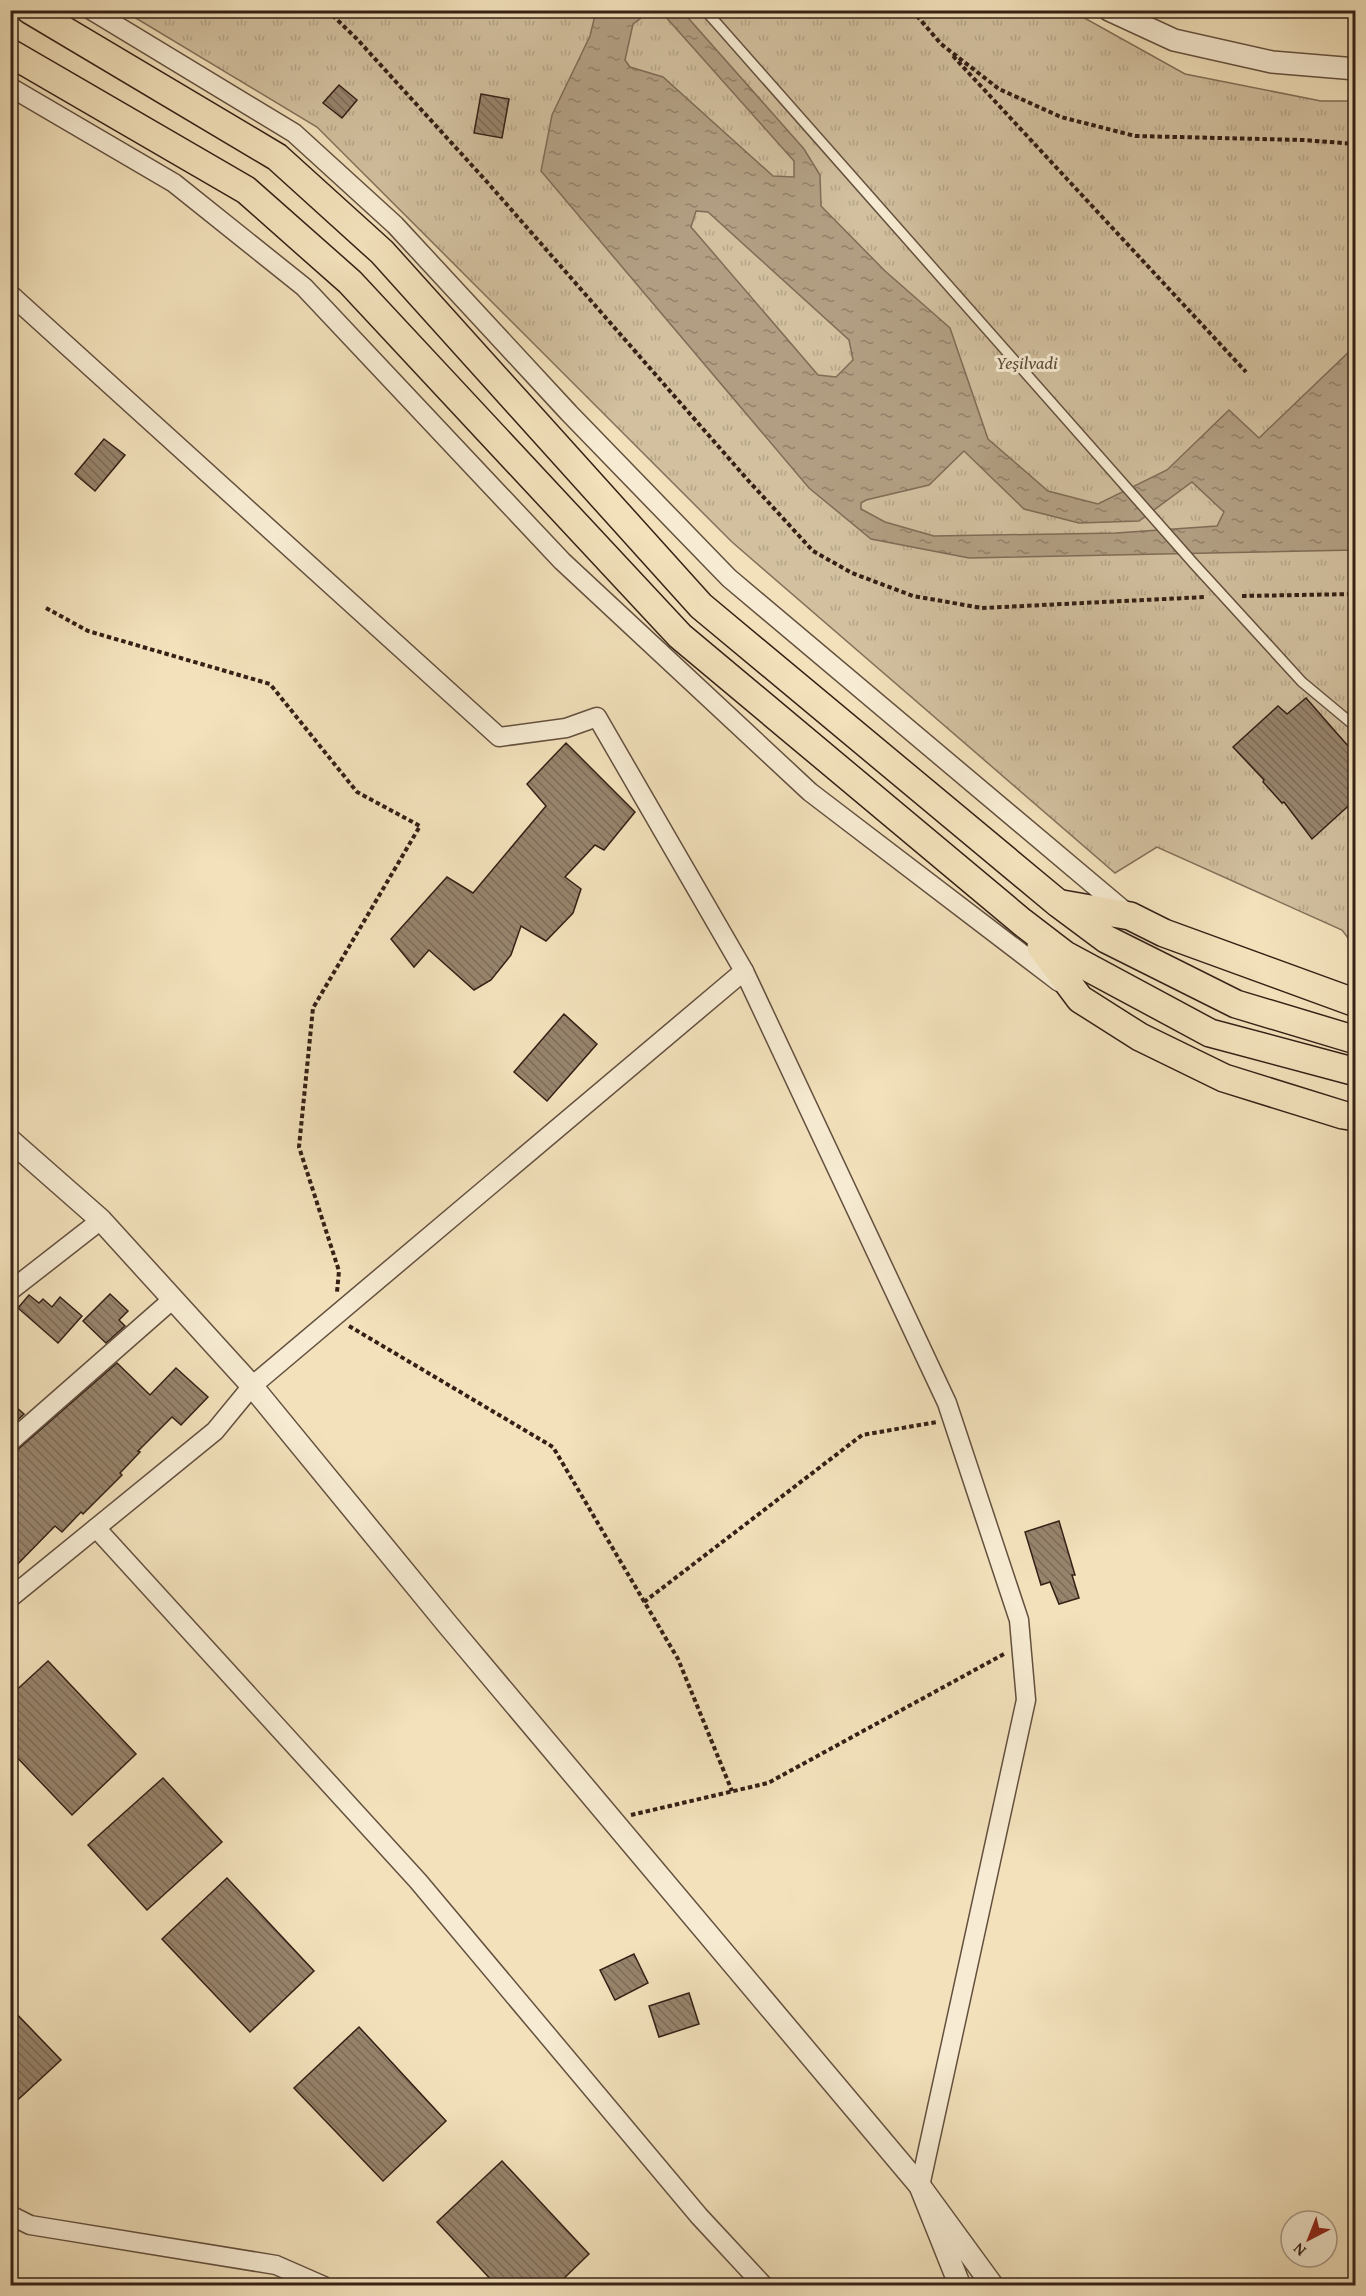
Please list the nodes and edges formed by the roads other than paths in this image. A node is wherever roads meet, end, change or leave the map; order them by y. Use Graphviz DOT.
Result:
graph roads {
  1 [pos="30,10"];
  2 [pos="91,10"];
  3 [pos="705,10"];
  4 [pos="1109,10"];
  5 [pos="10,53"];
  6 [pos="1356,69"];
  7 [pos="10,87"];
  8 [pos="10,294"];
  9 [pos="1356,727"];
  10 [pos="1059,904"];
  11 [pos="1130,916"];
  12 [pos="1022,922"];
  13 [pos="744,971"];
  14 [pos="1080,999"];
  15 [pos="1356,1004"];
  16 [pos="1356,1040"];
  17 [pos="1356,1072"];
  18 [pos="1356,1117"];
  19 [pos="10,1140"];
  20 [pos="101,1220"];
  21 [pos="10,1291"];
  22 [pos="173,1299"];
  23 [pos="252,1386"];
  24 [pos="10,1442"];
  25 [pos="96,1528"];
  26 [pos="10,1598"];
  27 [pos="920,2186"];
  28 [pos="10,2215"];
  29 [pos="324,2286"];
  30 [pos="764,2286"];
  31 [pos="960,2286"];
  32 [pos="993,2286"];
  1 -- 10 [label="main road"];
  2 -- 11 [label="street"];
  3 -- 9 [label="lane"];
  4 -- 6 [label="street"];
  5 -- 12 [label="main road"];
  7 -- 14 [label="street"];
  8 -- 13 [label="street"];
  10 -- 11 [label="main road"];
  10 -- 16 [label="main road"];
  11 -- 15 [label="main road"];
  12 -- 14 [label="main road"];
  12 -- 17 [label="main road"];
  13 -- 23 [label="street"];
  13 -- 27 [label="street"];
  14 -- 18 [label="main road"];
  19 -- 20 [label="street"];
  20 -- 21 [label="street"];
  20 -- 22 [label="street"];
  22 -- 23 [label="street"];
  22 -- 24 [label="street"];
  23 -- 25 [label="street"];
  23 -- 27 [label="street"];
  25 -- 26 [label="street"];
  25 -- 30 [label="street"];
  27 -- 31 [label="street"];
  27 -- 32 [label="street"];
  28 -- 29 [label="street"];
}
